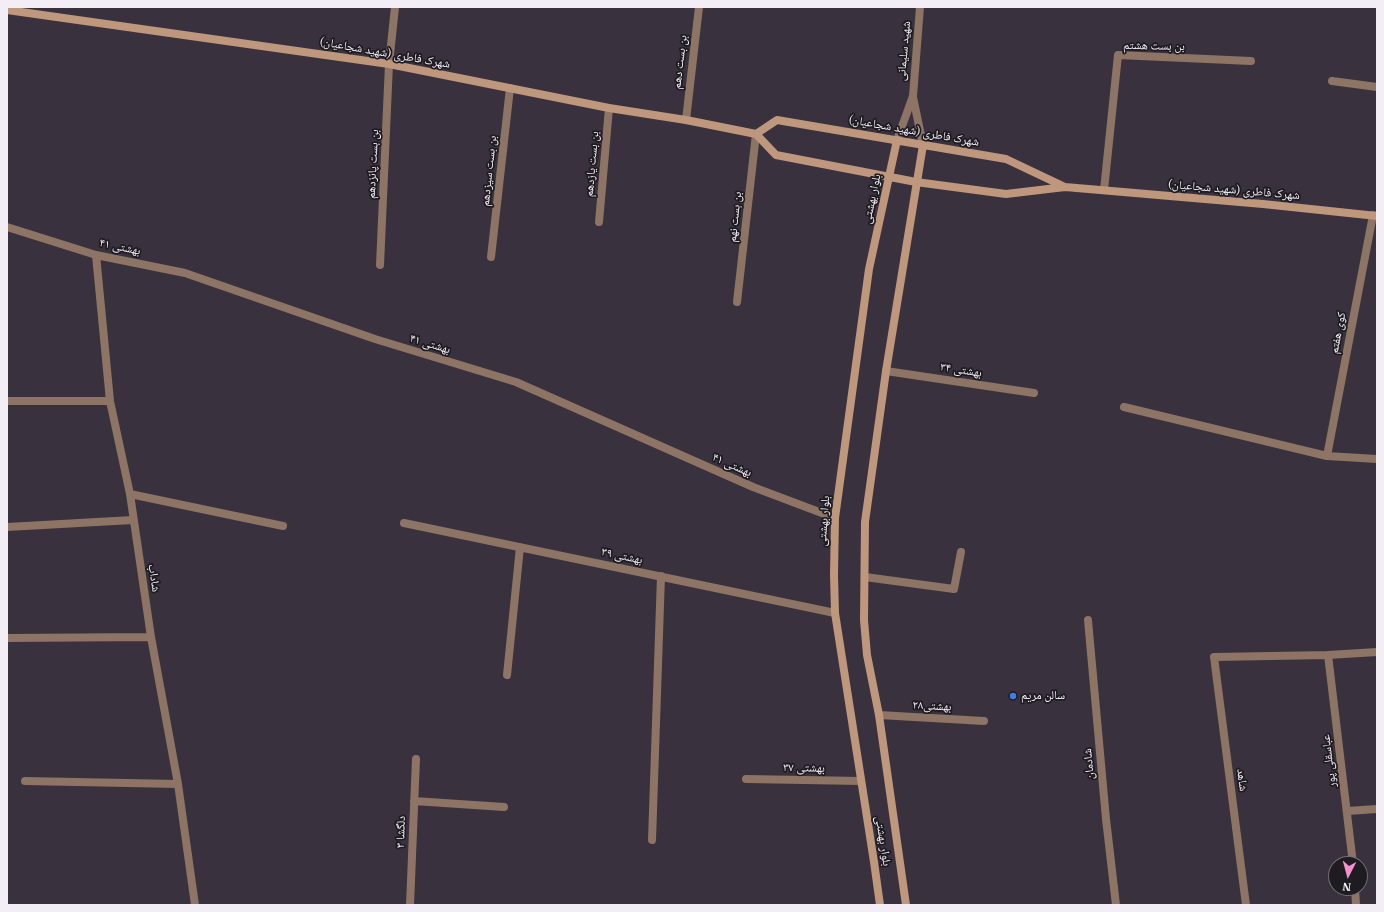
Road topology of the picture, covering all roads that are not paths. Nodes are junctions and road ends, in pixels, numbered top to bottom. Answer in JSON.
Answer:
{"nodes":[{"id":1,"x":395,"y":7,"type":"edge"},
{"id":2,"x":699,"y":7,"type":"edge"},
{"id":3,"x":920,"y":7,"type":"edge"},
{"id":4,"x":7,"y":10,"type":"edge"},
{"id":5,"x":1252,"y":60,"type":"dead end"},
{"id":6,"x":389,"y":64,"type":"junction"},
{"id":7,"x":1332,"y":81,"type":"dead end"},
{"id":8,"x":1377,"y":87,"type":"edge"},
{"id":9,"x":510,"y":88,"type":"junction"},
{"id":10,"x":913,"y":96,"type":"junction"},
{"id":11,"x":609,"y":108,"type":"junction"},
{"id":12,"x":686,"y":120,"type":"junction"},
{"id":13,"x":756,"y":134,"type":"junction"},
{"id":14,"x":897,"y":140,"type":"junction"},
{"id":15,"x":923,"y":145,"type":"junction"},
{"id":16,"x":889,"y":176,"type":"junction"},
{"id":17,"x":916,"y":182,"type":"junction"},
{"id":18,"x":1065,"y":187,"type":"junction"},
{"id":19,"x":1104,"y":190,"type":"junction"},
{"id":20,"x":1375,"y":216,"type":"edge"},
{"id":21,"x":599,"y":222,"type":"dead end"},
{"id":22,"x":7,"y":227,"type":"edge"},
{"id":23,"x":96,"y":255,"type":"junction"},
{"id":24,"x":491,"y":257,"type":"dead end"},
{"id":25,"x":380,"y":264,"type":"dead end"},
{"id":26,"x":737,"y":302,"type":"dead end"},
{"id":27,"x":886,"y":371,"type":"junction"},
{"id":28,"x":1034,"y":393,"type":"dead end"},
{"id":29,"x":7,"y":401,"type":"edge"},
{"id":30,"x":110,"y":401,"type":"junction"},
{"id":31,"x":1124,"y":407,"type":"dead end"},
{"id":32,"x":1327,"y":456,"type":"junction"},
{"id":33,"x":1377,"y":459,"type":"edge"},
{"id":34,"x":130,"y":494,"type":"junction"},
{"id":35,"x":835,"y":518,"type":"junction"},
{"id":36,"x":133,"y":520,"type":"junction"},
{"id":37,"x":404,"y":523,"type":"dead end"},
{"id":38,"x":283,"y":526,"type":"dead end"},
{"id":39,"x":7,"y":528,"type":"edge"},
{"id":40,"x":520,"y":547,"type":"junction"},
{"id":41,"x":961,"y":552,"type":"dead end"},
{"id":42,"x":661,"y":576,"type":"junction"},
{"id":43,"x":865,"y":577,"type":"junction"},
{"id":44,"x":835,"y":613,"type":"junction"},
{"id":45,"x":1088,"y":620,"type":"dead end"},
{"id":46,"x":151,"y":637,"type":"junction"},
{"id":47,"x":7,"y":638,"type":"edge"},
{"id":48,"x":1377,"y":652,"type":"edge"},
{"id":49,"x":1328,"y":655,"type":"junction"},
{"id":50,"x":507,"y":675,"type":"dead end"},
{"id":51,"x":879,"y":715,"type":"junction"},
{"id":52,"x":984,"y":721,"type":"dead end"},
{"id":53,"x":416,"y":760,"type":"dead end"},
{"id":54,"x":746,"y":779,"type":"dead end"},
{"id":55,"x":25,"y":781,"type":"dead end"},
{"id":56,"x":861,"y":781,"type":"junction"},
{"id":57,"x":178,"y":784,"type":"junction"},
{"id":58,"x":414,"y":801,"type":"junction"},
{"id":59,"x":504,"y":808,"type":"dead end"},
{"id":60,"x":1377,"y":809,"type":"edge"},
{"id":61,"x":1347,"y":810,"type":"junction"},
{"id":62,"x":652,"y":840,"type":"dead end"},
{"id":63,"x":1353,"y":856,"type":"edge"},
{"id":64,"x":195,"y":905,"type":"edge"},
{"id":65,"x":410,"y":905,"type":"edge"},
{"id":66,"x":880,"y":905,"type":"edge"},
{"id":67,"x":906,"y":905,"type":"edge"},
{"id":68,"x":1116,"y":905,"type":"edge"},
{"id":69,"x":1246,"y":905,"type":"edge"}],
"edges":[{"from":1,"to":6,"type":"street","name":"بن بست پانزدهم"},
{"from":2,"to":12,"type":"street","name":"بن بست دهم"},
{"from":3,"to":10,"type":"street","name":"شهید سلیمانی"},
{"from":4,"to":6,"type":"main road","name":"شهرک فاطری (شهید شجاعیان)"},
{"from":5,"to":19,"type":"street","name":"بن بست هشتم"},
{"from":6,"to":9,"type":"main road","name":"شهرک فاطری (شهید شجاعیان)"},
{"from":6,"to":25,"type":"street","name":"بن بست پانزدهم"},
{"from":7,"to":8,"type":"street"},
{"from":9,"to":11,"type":"main road","name":"شهرک فاطری (شهید شجاعیان)"},
{"from":9,"to":24,"type":"street","name":"بن بست سیزدهم"},
{"from":10,"to":14,"type":"street","name":"شهید سلیمانی"},
{"from":10,"to":15,"type":"street","name":"شهید سلیمانی"},
{"from":11,"to":12,"type":"main road","name":"شهرک فاطری (شهید شجاعیان)"},
{"from":11,"to":21,"type":"street","name":"بن بست یازدهم"},
{"from":12,"to":13,"type":"main road","name":"شهرک فاطری (شهید شجاعیان)"},
{"from":13,"to":14,"type":"main road","name":"شهرک فاطری (شهید شجاعیان)"},
{"from":13,"to":16,"type":"main road","name":"شهرک فاطری (شهید شجاعیان)"},
{"from":13,"to":26,"type":"street","name":"بن بست نهم"},
{"from":14,"to":15,"type":"main road","name":"شهرک فاطری (شهید شجاعیان)"},
{"from":14,"to":16,"type":"main road","name":"بلوار بهشتی"},
{"from":15,"to":17,"type":"main road","name":"بلوار بهشتی"},
{"from":15,"to":18,"type":"main road","name":"شهرک فاطری (شهید شجاعیان)"},
{"from":16,"to":17,"type":"main road","name":"شهرک فاطری (شهید شجاعیان)"},
{"from":16,"to":35,"type":"main road","name":"بلوار بهشتی"},
{"from":17,"to":18,"type":"main road","name":"شهرک فاطری (شهید شجاعیان)"},
{"from":17,"to":27,"type":"main road","name":"بلوار بهشتی"},
{"from":18,"to":19,"type":"main road","name":"شهرک فاطری (شهید شجاعیان)"},
{"from":19,"to":20,"type":"main road","name":"شهرک فاطری (شهید شجاعیان)"},
{"from":20,"to":32,"type":"street","name":"کوی هفتم"},
{"from":22,"to":23,"type":"street","name":"بهشتی ۴۱"},
{"from":23,"to":30,"type":"street","name":"شاداب"},
{"from":23,"to":35,"type":"street","name":"بهشتی ۴۱"},
{"from":27,"to":28,"type":"street","name":"بهشتی ۳۴"},
{"from":27,"to":43,"type":"main road","name":"بلوار بهشتی"},
{"from":29,"to":30,"type":"street"},
{"from":30,"to":34,"type":"street","name":"شاداب"},
{"from":31,"to":32,"type":"street"},
{"from":32,"to":33,"type":"street"},
{"from":34,"to":36,"type":"street","name":"شاداب"},
{"from":34,"to":38,"type":"street"},
{"from":35,"to":44,"type":"main road","name":"بلوار بهشتی"},
{"from":36,"to":39,"type":"street"},
{"from":36,"to":46,"type":"street","name":"شاداب"},
{"from":37,"to":40,"type":"street","name":"بهشتی ۳۹"},
{"from":40,"to":42,"type":"street","name":"بهشتی ۳۹"},
{"from":40,"to":50,"type":"street"},
{"from":41,"to":43,"type":"street"},
{"from":42,"to":44,"type":"street","name":"بهشتی ۳۹"},
{"from":42,"to":62,"type":"street"},
{"from":43,"to":51,"type":"main road","name":"بلوار بهشتی"},
{"from":44,"to":56,"type":"main road","name":"بلوار بهشتی"},
{"from":45,"to":68,"type":"street","name":"شادمان"},
{"from":46,"to":47,"type":"street"},
{"from":46,"to":57,"type":"street","name":"شاداب"},
{"from":48,"to":49,"type":"street"},
{"from":49,"to":61,"type":"street","name":"عباسقلی پور"},
{"from":49,"to":69,"type":"street","name":"شاهد"},
{"from":51,"to":52,"type":"street","name":"بهشتی۲۸"},
{"from":51,"to":67,"type":"main road","name":"بلوار بهشتی"},
{"from":53,"to":58,"type":"street","name":"دلگشا ۳"},
{"from":54,"to":56,"type":"street","name":"بهشتی ٣٧"},
{"from":55,"to":57,"type":"street"},
{"from":56,"to":66,"type":"main road","name":"بلوار بهشتی"},
{"from":57,"to":64,"type":"street","name":"شاداب"},
{"from":58,"to":59,"type":"street"},
{"from":58,"to":65,"type":"street","name":"دلگشا ۳"},
{"from":60,"to":61,"type":"street"},
{"from":61,"to":63,"type":"street","name":"عباسقلی پور"}]}
